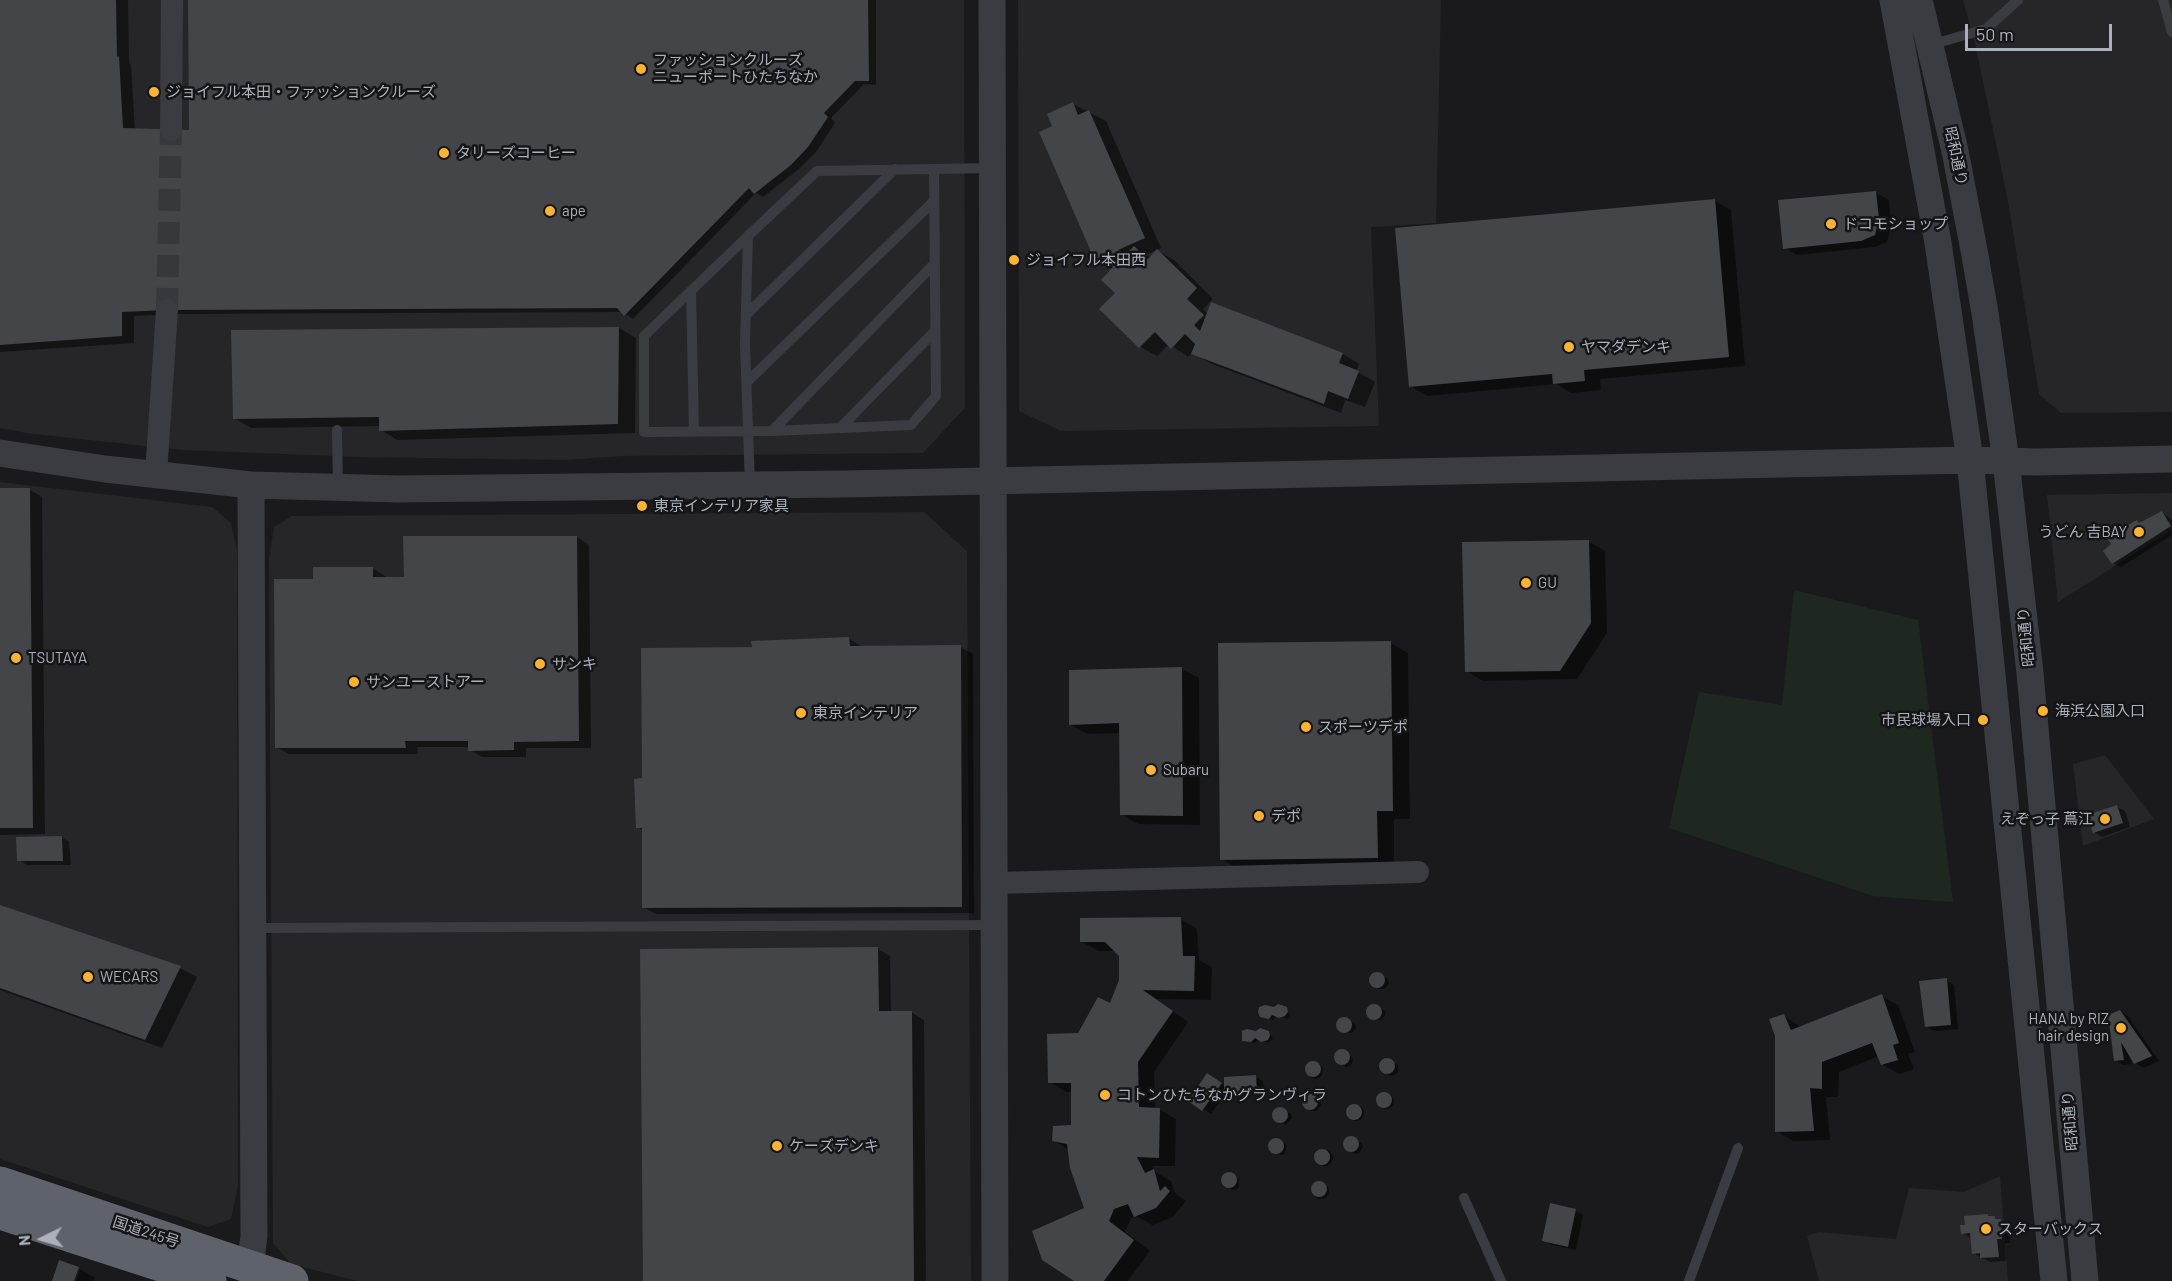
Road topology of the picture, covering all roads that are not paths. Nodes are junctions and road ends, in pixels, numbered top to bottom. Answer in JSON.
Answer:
{"nodes":[{"id":1,"x":171,"y":0,"type":"edge"},
{"id":2,"x":992,"y":0,"type":"edge"},
{"id":3,"x":1893,"y":0,"type":"edge"},
{"id":4,"x":1919,"y":0,"type":"edge"},
{"id":5,"x":2018,"y":0,"type":"edge"},
{"id":6,"x":2163,"y":0,"type":"edge"},
{"id":7,"x":2172,"y":32,"type":"edge"},
{"id":8,"x":1930,"y":45,"type":"junction"},
{"id":9,"x":171,"y":130,"type":"tunnel mouth"},
{"id":10,"x":993,"y":168,"type":"junction"},
{"id":11,"x":895,"y":169,"type":"junction"},
{"id":12,"x":934,"y":169,"type":"junction"},
{"id":13,"x":934,"y":201,"type":"junction"},
{"id":14,"x":748,"y":236,"type":"junction"},
{"id":15,"x":934,"y":264,"type":"junction"},
{"id":16,"x":691,"y":291,"type":"junction"},
{"id":17,"x":167,"y":310,"type":"tunnel mouth"},
{"id":18,"x":746,"y":315,"type":"junction"},
{"id":19,"x":935,"y":331,"type":"junction"},
{"id":20,"x":747,"y":382,"type":"junction"},
{"id":21,"x":840,"y":428,"type":"junction"},
{"id":22,"x":338,"y":430,"type":"dead end"},
{"id":23,"x":772,"y":431,"type":"junction"},
{"id":24,"x":694,"y":432,"type":"junction"},
{"id":25,"x":747,"y":432,"type":"junction"},
{"id":26,"x":0,"y":453,"type":"edge"},
{"id":27,"x":2172,"y":459,"type":"edge"},
{"id":28,"x":1970,"y":460,"type":"junction"},
{"id":29,"x":2006,"y":461,"type":"junction"},
{"id":30,"x":156,"y":474,"type":"junction"},
{"id":31,"x":994,"y":481,"type":"junction"},
{"id":32,"x":251,"y":485,"type":"junction"},
{"id":33,"x":750,"y":486,"type":"junction"},
{"id":34,"x":338,"y":488,"type":"junction"},
{"id":35,"x":1418,"y":872,"type":"dead end"},
{"id":36,"x":994,"y":882,"type":"junction"},
{"id":37,"x":994,"y":925,"type":"junction"},
{"id":38,"x":253,"y":928,"type":"junction"},
{"id":39,"x":1738,"y":1148,"type":"dead end"},
{"id":40,"x":0,"y":1183,"type":"edge"},
{"id":41,"x":1464,"y":1198,"type":"dead end"},
{"id":42,"x":0,"y":1213,"type":"edge"},
{"id":43,"x":250,"y":1267,"type":"junction"},
{"id":44,"x":210,"y":1281,"type":"edge"},
{"id":45,"x":292,"y":1281,"type":"edge"},
{"id":46,"x":995,"y":1281,"type":"edge"},
{"id":47,"x":1501,"y":1281,"type":"edge"},
{"id":48,"x":1689,"y":1281,"type":"edge"},
{"id":49,"x":2054,"y":1281,"type":"edge"},
{"id":50,"x":2085,"y":1281,"type":"edge"}],
"edges":[{"from":1,"to":9,"type":"street"},
{"from":2,"to":10,"type":"street"},
{"from":3,"to":28,"type":"street","name":"昭和通り"},
{"from":4,"to":8,"type":"street","name":"昭和通り"},
{"from":5,"to":8,"type":"lane"},
{"from":6,"to":7,"type":"lane"},
{"from":8,"to":29,"type":"street","name":"昭和通り"},
{"from":10,"to":12,"type":"lane"},
{"from":10,"to":31,"type":"street"},
{"from":11,"to":12,"type":"lane"},
{"from":11,"to":14,"type":"lane"},
{"from":11,"to":18,"type":"lane"},
{"from":12,"to":13,"type":"lane"},
{"from":13,"to":15,"type":"lane"},
{"from":13,"to":20,"type":"lane"},
{"from":14,"to":16,"type":"lane"},
{"from":14,"to":18,"type":"lane"},
{"from":15,"to":19,"type":"lane"},
{"from":15,"to":23,"type":"lane"},
{"from":16,"to":24,"type":"lane"},
{"from":16,"to":24,"type":"lane"},
{"from":17,"to":30,"type":"street"},
{"from":18,"to":20,"type":"lane"},
{"from":19,"to":21,"type":"lane"},
{"from":19,"to":21,"type":"lane"},
{"from":20,"to":25,"type":"lane"},
{"from":21,"to":23,"type":"lane"},
{"from":22,"to":34,"type":"lane"},
{"from":23,"to":25,"type":"lane"},
{"from":24,"to":25,"type":"lane"},
{"from":25,"to":33,"type":"lane"},
{"from":26,"to":30,"type":"street"},
{"from":27,"to":29,"type":"street"},
{"from":28,"to":29,"type":"street"},
{"from":28,"to":31,"type":"street"},
{"from":28,"to":49,"type":"street","name":"昭和通り"},
{"from":29,"to":50,"type":"street","name":"昭和通り"},
{"from":30,"to":32,"type":"street"},
{"from":31,"to":33,"type":"street"},
{"from":31,"to":36,"type":"street"},
{"from":32,"to":34,"type":"street"},
{"from":32,"to":38,"type":"street"},
{"from":33,"to":34,"type":"street"},
{"from":35,"to":36,"type":"street"},
{"from":36,"to":37,"type":"street"},
{"from":37,"to":38,"type":"lane"},
{"from":37,"to":46,"type":"street"},
{"from":38,"to":43,"type":"street"},
{"from":39,"to":48,"type":"lane"},
{"from":40,"to":43,"type":"highway","name":"国道245号"},
{"from":41,"to":47,"type":"lane"},
{"from":42,"to":44,"type":"highway","name":"国道245号"},
{"from":43,"to":45,"type":"highway","name":"国道245号"}]}
